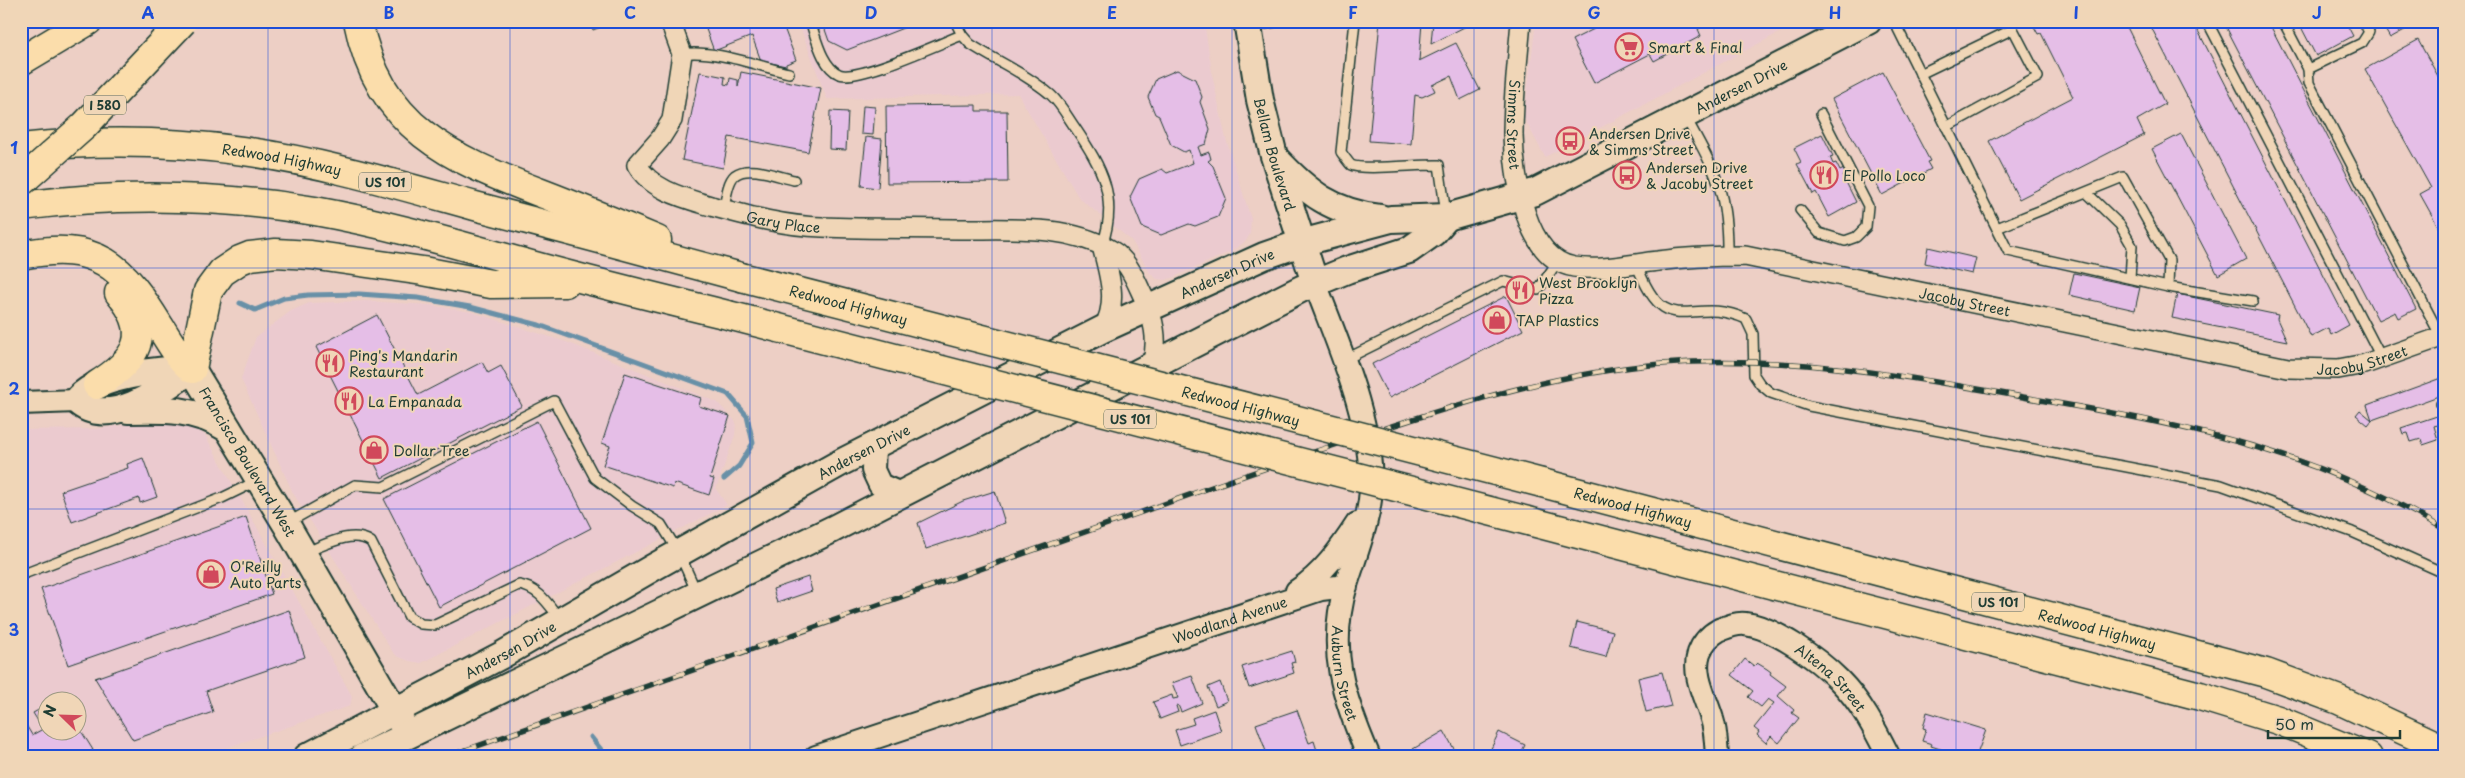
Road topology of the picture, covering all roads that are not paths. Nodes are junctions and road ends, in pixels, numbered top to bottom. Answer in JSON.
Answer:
{"nodes":[{"id":1,"x":88,"y":21,"type":"edge"},
{"id":2,"x":183,"y":21,"type":"edge"},
{"id":3,"x":358,"y":21,"type":"edge"},
{"id":4,"x":670,"y":21,"type":"edge"},
{"id":5,"x":810,"y":21,"type":"edge"},
{"id":6,"x":955,"y":21,"type":"edge"},
{"id":7,"x":1280,"y":21,"type":"edge"},
{"id":8,"x":1355,"y":21,"type":"edge"},
{"id":9,"x":1521,"y":21,"type":"edge"},
{"id":10,"x":1868,"y":21,"type":"edge"},
{"id":11,"x":1894,"y":21,"type":"edge"},
{"id":12,"x":2207,"y":21,"type":"edge"},
{"id":13,"x":2283,"y":21,"type":"edge"},
{"id":14,"x":2364,"y":21,"type":"edge"},
{"id":15,"x":1247,"y":24,"type":"edge"},
{"id":16,"x":2011,"y":25,"type":"edge"},
{"id":17,"x":962,"y":35,"type":"junction"},
{"id":18,"x":682,"y":54,"type":"junction"},
{"id":19,"x":21,"y":61,"type":"edge"},
{"id":20,"x":2308,"y":69,"type":"junction"},
{"id":21,"x":789,"y":73,"type":"dead end"},
{"id":22,"x":1920,"y":74,"type":"junction"},
{"id":23,"x":1821,"y":114,"type":"dead end"},
{"id":24,"x":1684,"y":116,"type":"junction"},
{"id":25,"x":1946,"y":127,"type":"junction"},
{"id":26,"x":21,"y":148,"type":"edge"},
{"id":27,"x":1274,"y":156,"type":"junction"},
{"id":28,"x":794,"y":180,"type":"dead end"},
{"id":29,"x":21,"y":182,"type":"edge"},
{"id":30,"x":2088,"y":193,"type":"junction"},
{"id":31,"x":1520,"y":197,"type":"junction"},
{"id":32,"x":21,"y":206,"type":"edge"},
{"id":33,"x":724,"y":209,"type":"junction"},
{"id":34,"x":1800,"y":210,"type":"dead end"},
{"id":35,"x":1447,"y":218,"type":"junction"},
{"id":36,"x":1391,"y":219,"type":"junction"},
{"id":37,"x":1997,"y":228,"type":"junction"},
{"id":38,"x":1301,"y":243,"type":"junction"},
{"id":39,"x":1102,"y":246,"type":"junction"},
{"id":40,"x":21,"y":255,"type":"edge"},
{"id":41,"x":1727,"y":256,"type":"junction"},
{"id":42,"x":1558,"y":261,"type":"junction"},
{"id":43,"x":1636,"y":263,"type":"junction"},
{"id":44,"x":21,"y":266,"type":"edge"},
{"id":45,"x":741,"y":277,"type":"junction"},
{"id":46,"x":2130,"y":278,"type":"junction"},
{"id":47,"x":596,"y":282,"type":"junction"},
{"id":48,"x":1315,"y":283,"type":"junction"},
{"id":49,"x":2168,"y":286,"type":"junction"},
{"id":50,"x":2253,"y":301,"type":"dead end"},
{"id":51,"x":1149,"y":309,"type":"junction"},
{"id":52,"x":1103,"y":329,"type":"junction"},
{"id":53,"x":2443,"y":337,"type":"edge"},
{"id":54,"x":2383,"y":359,"type":"junction"},
{"id":55,"x":1343,"y":360,"type":"junction"},
{"id":56,"x":1152,"y":365,"type":"junction"},
{"id":57,"x":192,"y":369,"type":"junction"},
{"id":58,"x":87,"y":393,"type":"junction"},
{"id":59,"x":2444,"y":402,"type":"edge"},
{"id":60,"x":21,"y":403,"type":"edge"},
{"id":61,"x":2444,"y":407,"type":"edge"},
{"id":62,"x":115,"y":410,"type":"junction"},
{"id":63,"x":228,"y":429,"type":"junction"},
{"id":64,"x":874,"y":446,"type":"junction"},
{"id":65,"x":260,"y":480,"type":"junction"},
{"id":66,"x":906,"y":492,"type":"junction"},
{"id":67,"x":1368,"y":506,"type":"junction"},
{"id":68,"x":286,"y":524,"type":"junction"},
{"id":69,"x":303,"y":553,"type":"junction"},
{"id":70,"x":679,"y":553,"type":"junction"},
{"id":71,"x":2444,"y":573,"type":"edge"},
{"id":72,"x":21,"y":575,"type":"edge"},
{"id":73,"x":1346,"y":586,"type":"junction"},
{"id":74,"x":698,"y":594,"type":"junction"},
{"id":75,"x":1279,"y":603,"type":"junction"},
{"id":76,"x":561,"y":621,"type":"junction"},
{"id":77,"x":395,"y":711,"type":"junction"},
{"id":78,"x":408,"y":734,"type":"junction"},
{"id":79,"x":2444,"y":749,"type":"edge"},
{"id":80,"x":307,"y":757,"type":"edge"},
{"id":81,"x":363,"y":757,"type":"edge"},
{"id":82,"x":816,"y":757,"type":"edge"},
{"id":83,"x":1369,"y":757,"type":"edge"},
{"id":84,"x":1716,"y":757,"type":"edge"},
{"id":85,"x":1889,"y":757,"type":"edge"},
{"id":86,"x":2368,"y":757,"type":"edge"}],
"edges":[{"from":1,"to":19,"type":"highway"},
{"from":2,"to":29,"type":"highway","number":"I 580","bridge":true},
{"from":3,"to":45,"type":"highway"},
{"from":4,"to":18,"type":"street","name":"Gary Place"},
{"from":5,"to":17,"type":"lane"},
{"from":6,"to":17,"type":"lane"},
{"from":7,"to":15,"type":"lane"},
{"from":8,"to":35,"type":"lane"},
{"from":9,"to":31,"type":"street","name":"Simms Street"},
{"from":10,"to":24,"type":"main road","name":"Andersen Drive"},
{"from":11,"to":22,"type":"lane"},
{"from":12,"to":54,"type":"lane"},
{"from":13,"to":20,"type":"lane"},
{"from":14,"to":20,"type":"lane"},
{"from":15,"to":27,"type":"main road","name":"Bellam Boulevard"},
{"from":16,"to":22,"type":"lane"},
{"from":16,"to":25,"type":"lane"},
{"from":17,"to":39,"type":"lane"},
{"from":18,"to":21,"type":"lane"},
{"from":18,"to":33,"type":"street","name":"Gary Place"},
{"from":20,"to":53,"type":"lane"},
{"from":22,"to":25,"type":"lane"},
{"from":23,"to":34,"type":"lane"},
{"from":24,"to":31,"type":"main road","name":"Andersen Drive"},
{"from":24,"to":41,"type":"lane"},
{"from":25,"to":37,"type":"lane"},
{"from":26,"to":45,"type":"highway","name":"Redwood Highway","number":"US 101"},
{"from":27,"to":36,"type":"main road"},
{"from":27,"to":38,"type":"main road","name":"Bellam Boulevard"},
{"from":28,"to":33,"type":"lane"},
{"from":30,"to":37,"type":"lane"},
{"from":30,"to":46,"type":"lane"},
{"from":30,"to":49,"type":"lane"},
{"from":31,"to":35,"type":"main road","name":"Andersen Drive"},
{"from":31,"to":42,"type":"street"},
{"from":32,"to":47,"type":"highway","number":"US 101"},
{"from":33,"to":39,"type":"street","name":"Gary Place"},
{"from":35,"to":36,"type":"main road","name":"Andersen Drive"},
{"from":35,"to":48,"type":"main road","name":"Andersen Drive"},
{"from":36,"to":38,"type":"main road","name":"Andersen Drive"},
{"from":37,"to":46,"type":"lane"},
{"from":38,"to":48,"type":"main road","name":"Bellam Boulevard"},
{"from":38,"to":51,"type":"main road","name":"Andersen Drive"},
{"from":39,"to":51,"type":"street","name":"Gary Place"},
{"from":39,"to":52,"type":"street"},
{"from":40,"to":57,"type":"highway"},
{"from":41,"to":43,"type":"street","name":"Jacoby Street"},
{"from":41,"to":54,"type":"street","name":"Jacoby Street"},
{"from":42,"to":43,"type":"street","name":"Jacoby Street"},
{"from":42,"to":55,"type":"lane"},
{"from":43,"to":71,"type":"lane"},
{"from":44,"to":58,"type":"highway"},
{"from":45,"to":79,"type":"highway","name":"Redwood Highway","number":"US 101","bridge":true},
{"from":46,"to":49,"type":"lane"},
{"from":47,"to":57,"type":"highway"},
{"from":47,"to":86,"type":"highway","number":"US 101","bridge":true},
{"from":48,"to":55,"type":"street"},
{"from":48,"to":56,"type":"main road","name":"Andersen Drive"},
{"from":49,"to":50,"type":"lane"},
{"from":51,"to":52,"type":"main road","name":"Andersen Drive"},
{"from":51,"to":56,"type":"street","name":"Gary Place"},
{"from":52,"to":64,"type":"main road","name":"Andersen Drive"},
{"from":53,"to":54,"type":"street","name":"Jacoby Street"},
{"from":55,"to":67,"type":"street"},
{"from":56,"to":66,"type":"main road","name":"Andersen Drive"},
{"from":57,"to":58,"type":"main road","name":"Francisco Boulevard West"},
{"from":57,"to":62,"type":"main road","name":"Francisco Boulevard West"},
{"from":57,"to":63,"type":"main road","name":"Francisco Boulevard West"},
{"from":58,"to":60,"type":"street","name":"Francisco Boulevard West"},
{"from":58,"to":62,"type":"main road","name":"Francisco Boulevard West"},
{"from":59,"to":61,"type":"lane"},
{"from":62,"to":63,"type":"main road"},
{"from":63,"to":65,"type":"main road","name":"Francisco Boulevard West"},
{"from":64,"to":66,"type":"street"},
{"from":64,"to":70,"type":"main road","name":"Andersen Drive"},
{"from":65,"to":68,"type":"main road","name":"Francisco Boulevard West"},
{"from":65,"to":72,"type":"lane"},
{"from":66,"to":74,"type":"main road","name":"Andersen Drive"},
{"from":67,"to":73,"type":"street"},
{"from":67,"to":75,"type":"street"},
{"from":68,"to":69,"type":"main road","name":"Francisco Boulevard West"},
{"from":68,"to":70,"type":"lane"},
{"from":69,"to":76,"type":"lane"},
{"from":69,"to":77,"type":"main road","name":"Francisco Boulevard West"},
{"from":70,"to":74,"type":"lane"},
{"from":70,"to":76,"type":"main road","name":"Andersen Drive"},
{"from":73,"to":75,"type":"street","name":"Woodland Avenue"},
{"from":73,"to":83,"type":"street","name":"Auburn Street"},
{"from":74,"to":78,"type":"main road","name":"Andersen Drive"},
{"from":75,"to":82,"type":"street","name":"Woodland Avenue"},
{"from":76,"to":77,"type":"main road","name":"Andersen Drive"},
{"from":77,"to":78,"type":"main road","name":"Francisco Boulevard West"},
{"from":77,"to":80,"type":"main road","name":"Andersen Drive"},
{"from":78,"to":81,"type":"main road","name":"Andersen Drive"},
{"from":84,"to":85,"type":"street","name":"Altena Street"}]}
